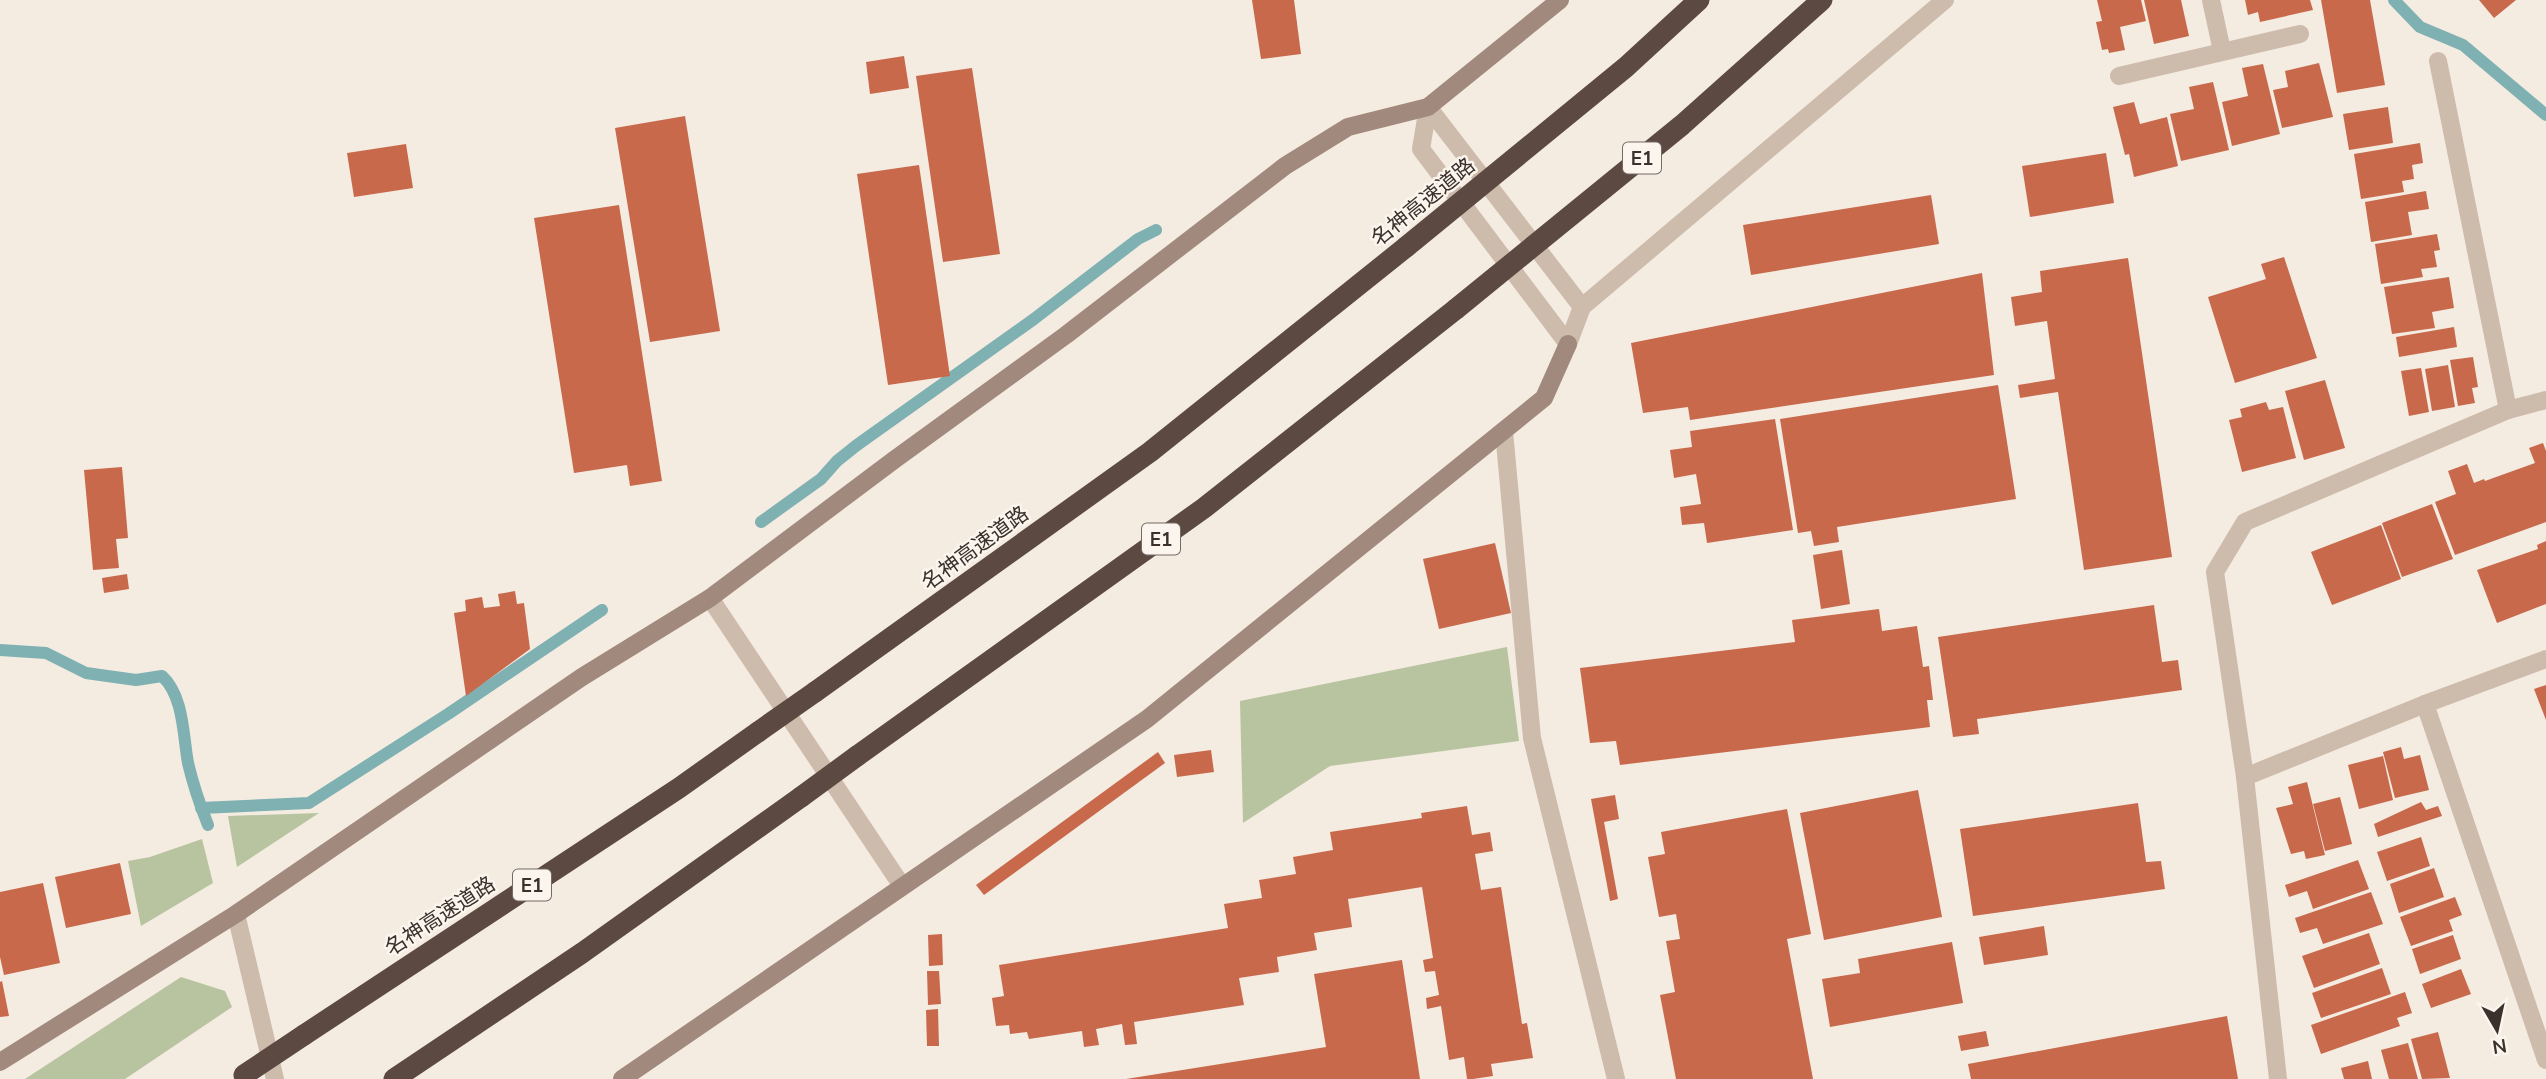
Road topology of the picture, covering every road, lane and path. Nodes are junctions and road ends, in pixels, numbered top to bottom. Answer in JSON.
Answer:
{"nodes":[{"id":1,"x":1560,"y":0,"type":"edge"},
{"id":2,"x":1699,"y":0,"type":"edge"},
{"id":3,"x":1822,"y":0,"type":"edge"},
{"id":4,"x":1945,"y":0,"type":"edge"},
{"id":5,"x":2211,"y":0,"type":"edge"},
{"id":6,"x":2300,"y":34,"type":"dead end"},
{"id":7,"x":2222,"y":51,"type":"junction"},
{"id":8,"x":2438,"y":61,"type":"dead end"},
{"id":9,"x":2119,"y":76,"type":"dead end"},
{"id":10,"x":1428,"y":107,"type":"junction"},
{"id":11,"x":1582,"y":307,"type":"junction"},
{"id":12,"x":1568,"y":344,"type":"junction"},
{"id":13,"x":2546,"y":400,"type":"edge"},
{"id":14,"x":2508,"y":410,"type":"junction"},
{"id":15,"x":1503,"y":431,"type":"junction"},
{"id":16,"x":710,"y":598,"type":"junction"},
{"id":17,"x":2546,"y":659,"type":"edge"},
{"id":18,"x":2425,"y":704,"type":"junction"},
{"id":19,"x":2245,"y":777,"type":"junction"},
{"id":20,"x":902,"y":886,"type":"junction"},
{"id":21,"x":236,"y":914,"type":"junction"},
{"id":22,"x":2546,"y":1060,"type":"edge"},
{"id":23,"x":0,"y":1062,"type":"edge"},
{"id":24,"x":241,"y":1077,"type":"edge"},
{"id":25,"x":275,"y":1079,"type":"edge"},
{"id":26,"x":394,"y":1079,"type":"edge"},
{"id":27,"x":622,"y":1079,"type":"edge"},
{"id":28,"x":1616,"y":1079,"type":"edge"},
{"id":29,"x":2278,"y":1079,"type":"edge"}],
"edges":[{"from":1,"to":10,"type":"street"},
{"from":2,"to":24,"type":"highway","name":"名神高速道路","number":"E1","bridge":true},
{"from":3,"to":26,"type":"highway","number":"E1","bridge":true},
{"from":4,"to":11,"type":"street"},
{"from":5,"to":7,"type":"street"},
{"from":6,"to":7,"type":"street"},
{"from":7,"to":9,"type":"street"},
{"from":8,"to":14,"type":"street"},
{"from":10,"to":11,"type":"street"},
{"from":10,"to":12,"type":"street"},
{"from":10,"to":16,"type":"street"},
{"from":11,"to":12,"type":"street"},
{"from":12,"to":15,"type":"street"},
{"from":13,"to":14,"type":"street"},
{"from":14,"to":19,"type":"street"},
{"from":15,"to":20,"type":"street"},
{"from":15,"to":28,"type":"street"},
{"from":16,"to":20,"type":"street"},
{"from":16,"to":21,"type":"street"},
{"from":17,"to":18,"type":"street"},
{"from":18,"to":19,"type":"street"},
{"from":18,"to":22,"type":"street"},
{"from":19,"to":29,"type":"street"},
{"from":20,"to":27,"type":"street"},
{"from":21,"to":23,"type":"street"},
{"from":21,"to":25,"type":"street"}]}
